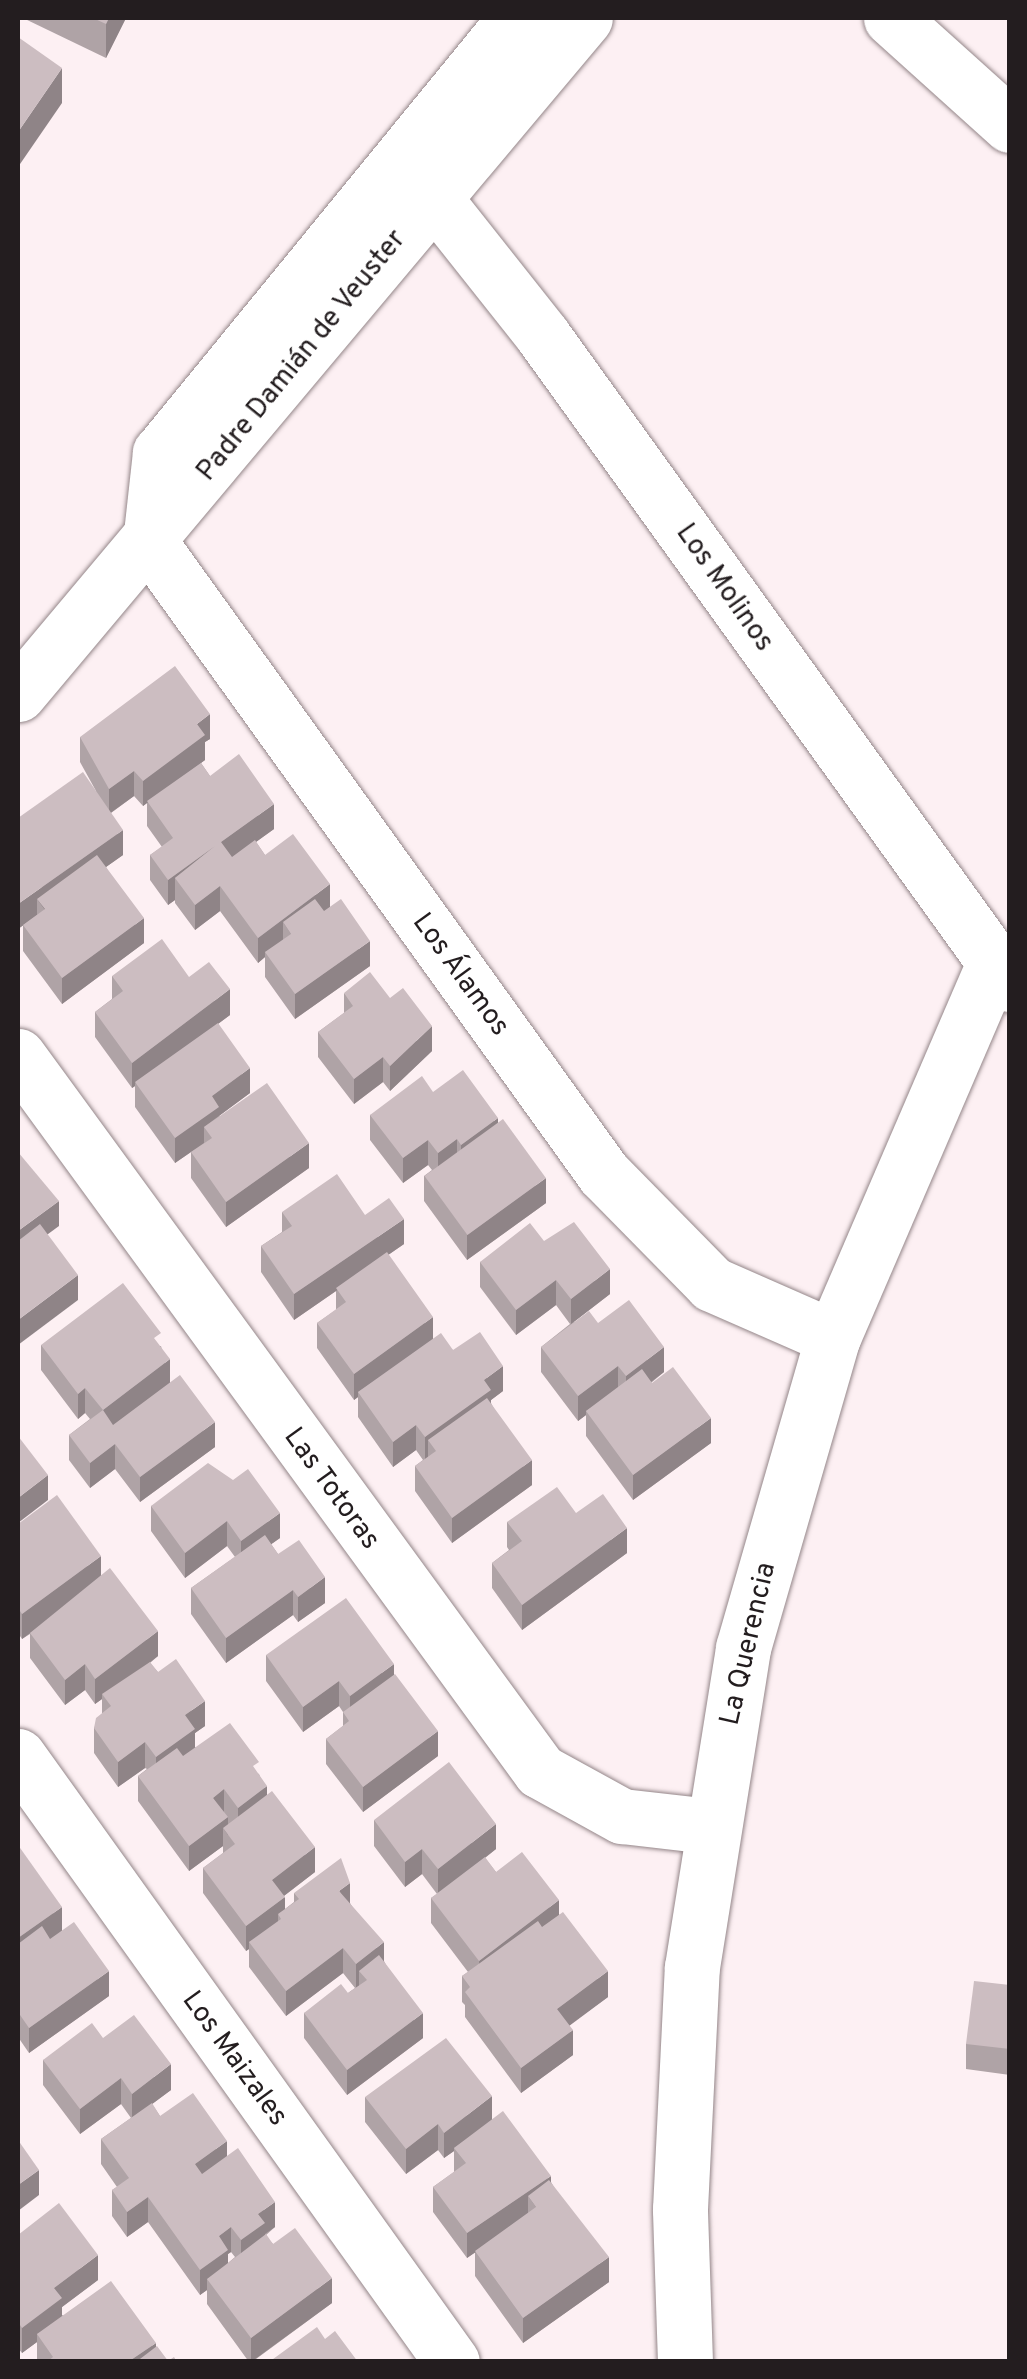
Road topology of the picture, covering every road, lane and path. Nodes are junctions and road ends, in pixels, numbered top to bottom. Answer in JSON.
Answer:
{"nodes":[{"id":1,"x":532,"y":18,"type":"edge"},
{"id":2,"x":585,"y":18,"type":"edge"},
{"id":3,"x":891,"y":18,"type":"edge"},
{"id":4,"x":1010,"y":125,"type":"edge"},
{"id":5,"x":432,"y":196,"type":"junction"},
{"id":6,"x":150,"y":542,"type":"junction"},
{"id":7,"x":18,"y":694,"type":"edge"},
{"id":8,"x":1002,"y":975,"type":"edge"},
{"id":9,"x":18,"y":1056,"type":"edge"},
{"id":10,"x":833,"y":1337,"type":"junction"},
{"id":11,"x":18,"y":1756,"type":"edge"},
{"id":12,"x":710,"y":1826,"type":"junction"},
{"id":13,"x":452,"y":2362,"type":"edge"},
{"id":14,"x":685,"y":2362,"type":"edge"}],
"edges":[{"from":1,"to":6,"type":"street"},
{"from":2,"to":5,"type":"street","name":"Padre Damián de Veuster"},
{"from":3,"to":4,"type":"street"},
{"from":5,"to":6,"type":"street","name":"Padre Damián de Veuster"},
{"from":5,"to":8,"type":"street","name":"Los Molinos"},
{"from":6,"to":7,"type":"street","name":"Padre Damián de Veuster"},
{"from":6,"to":10,"type":"street","name":"Los Álamos"},
{"from":8,"to":10,"type":"street","name":"La Querencia"},
{"from":9,"to":12,"type":"street","name":"Las Totoras"},
{"from":10,"to":12,"type":"street","name":"La Querencia"},
{"from":11,"to":13,"type":"street","name":"Los Maizales"},
{"from":12,"to":14,"type":"street","name":"La Querencia"}]}
